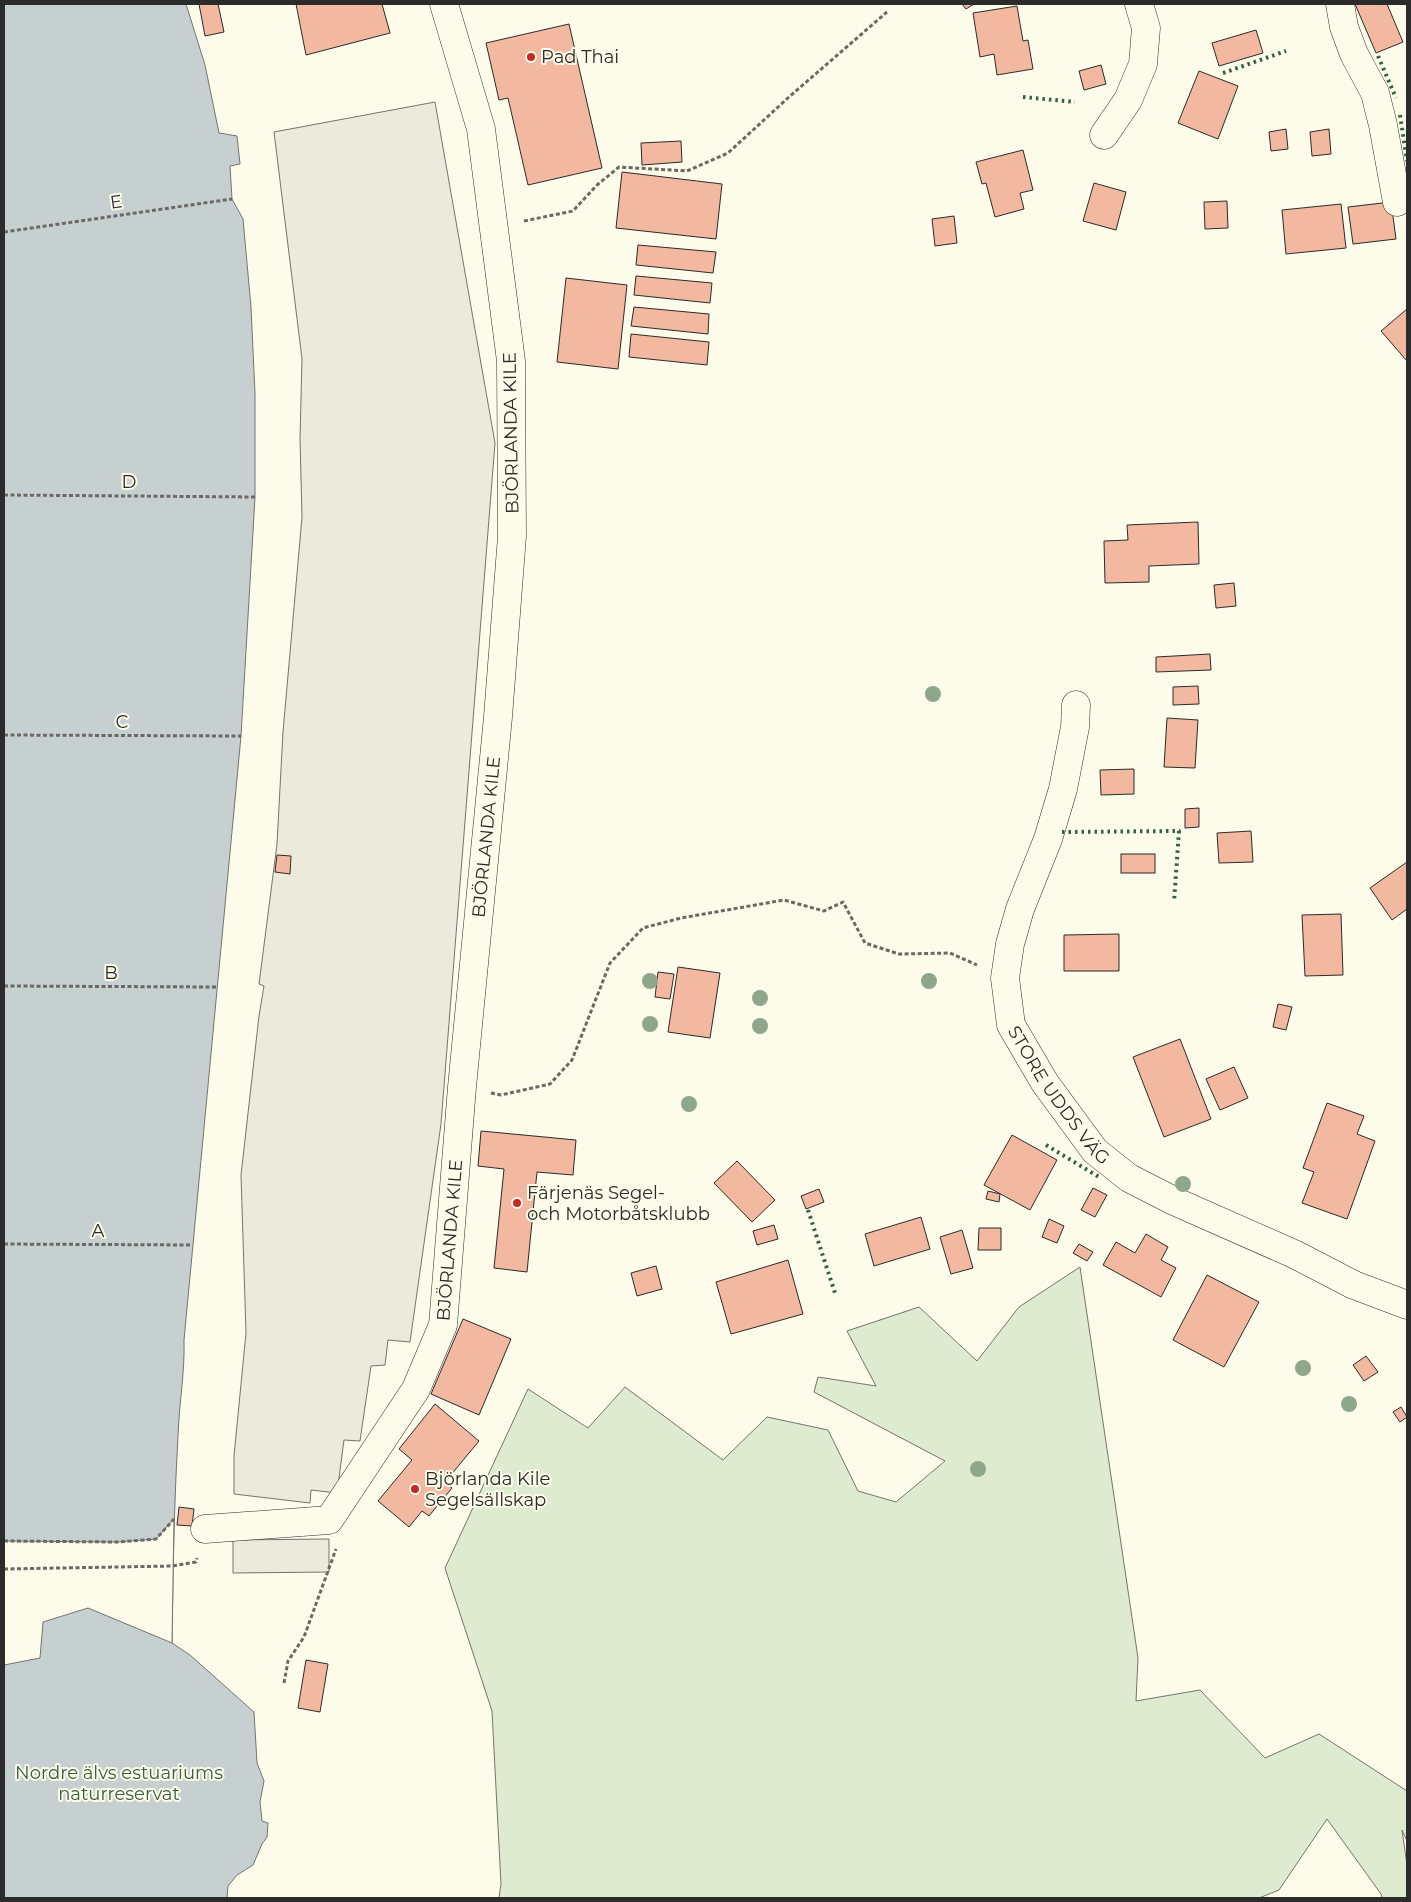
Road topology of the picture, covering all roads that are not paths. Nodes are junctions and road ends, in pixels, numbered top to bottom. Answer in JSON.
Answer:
{"nodes":[{"id":1,"x":444,"y":4,"type":"edge"},
{"id":2,"x":1139,"y":4,"type":"edge"},
{"id":3,"x":1340,"y":4,"type":"edge"},
{"id":4,"x":1104,"y":135,"type":"dead end"},
{"id":5,"x":1397,"y":202,"type":"dead end"},
{"id":6,"x":1076,"y":705,"type":"dead end"},
{"id":7,"x":1407,"y":1305,"type":"edge"},
{"id":8,"x":205,"y":1529,"type":"road end"}],
"edges":[{"from":1,"to":8,"type":"street","name":"BJÖRLANDA KILE"},
{"from":2,"to":4,"type":"street"},
{"from":3,"to":5,"type":"street"},
{"from":6,"to":7,"type":"street","name":"STORE UDDS VÄG"}]}
